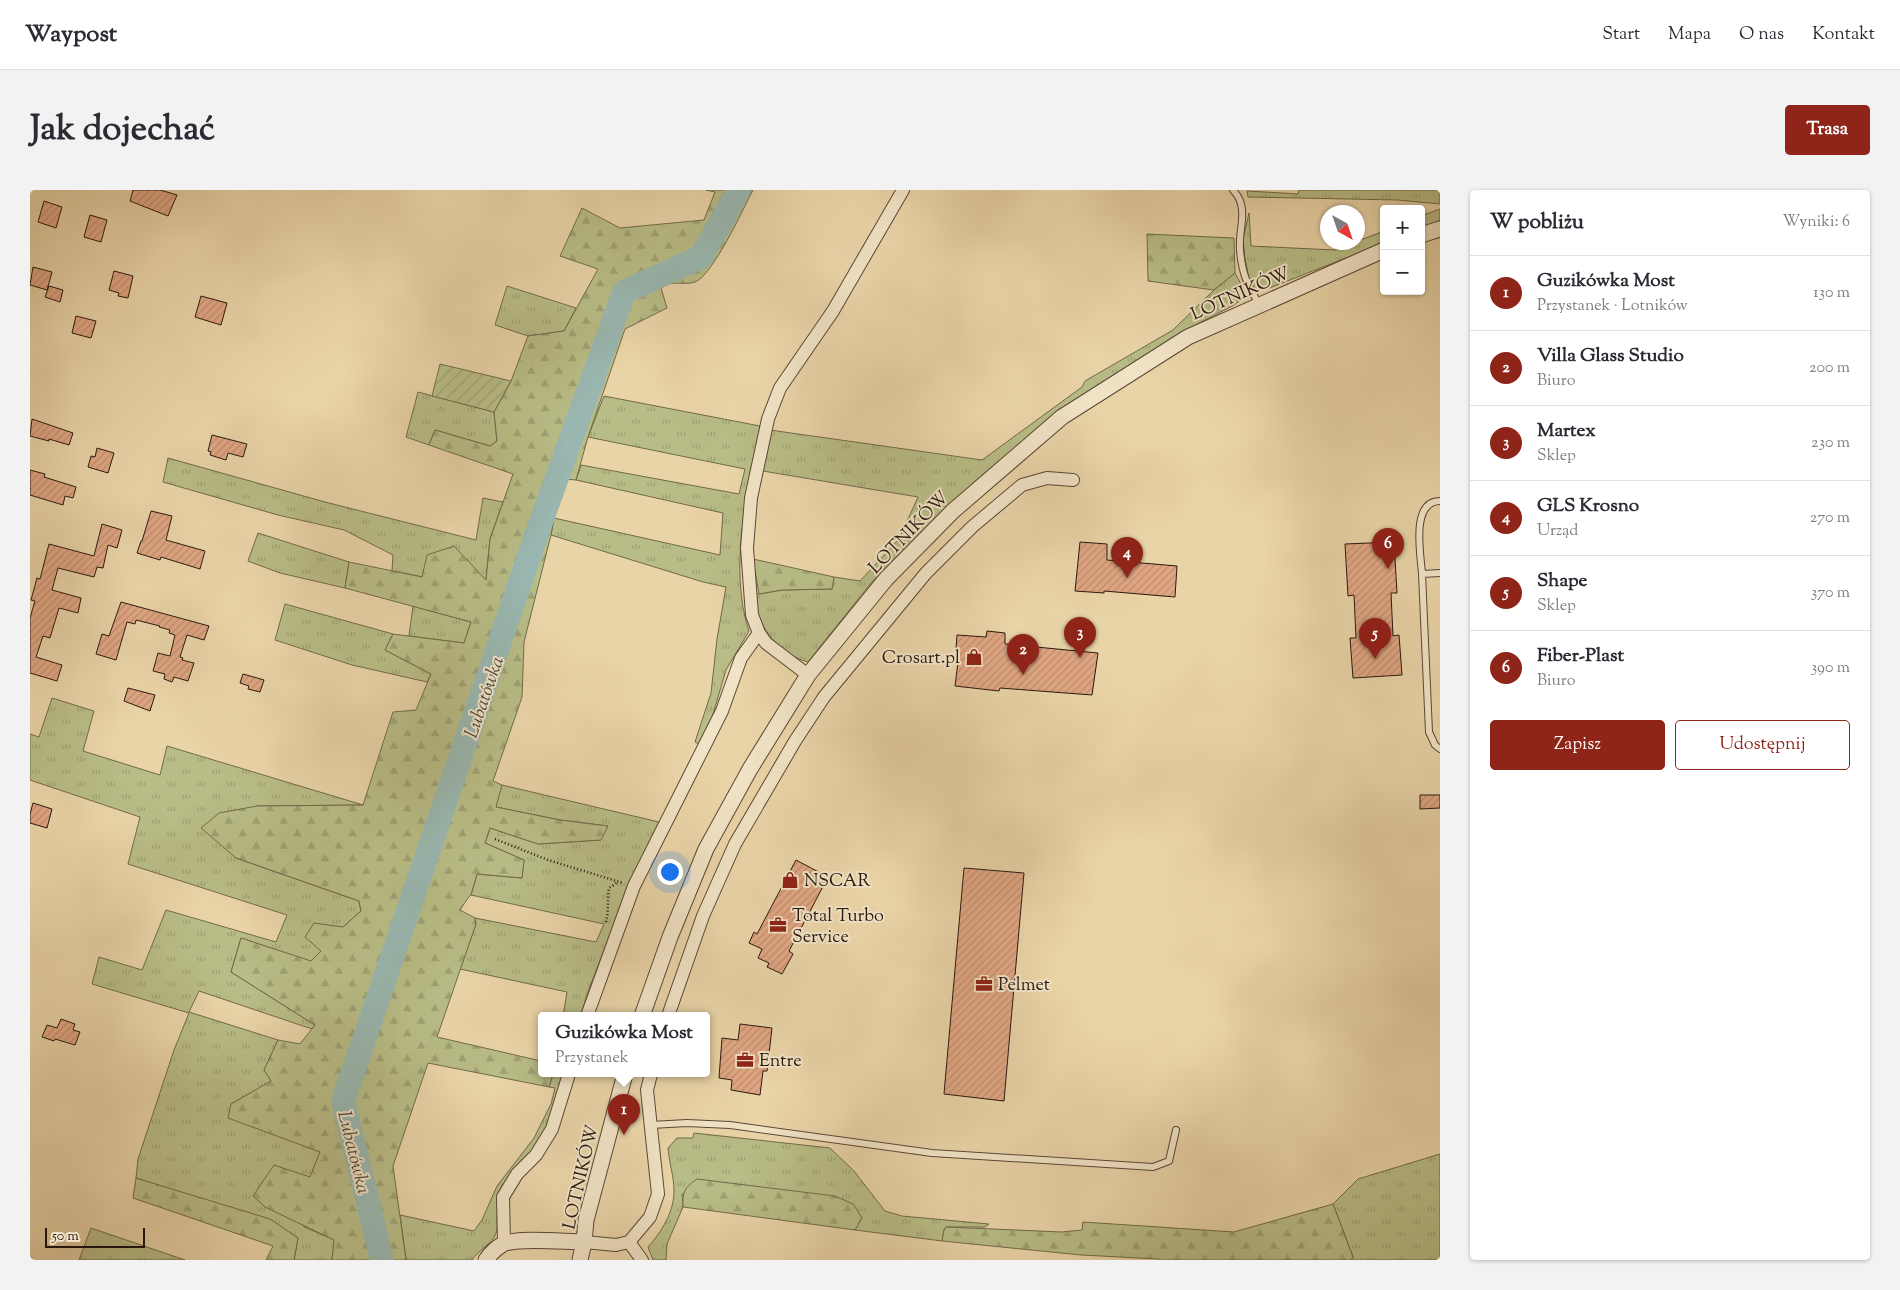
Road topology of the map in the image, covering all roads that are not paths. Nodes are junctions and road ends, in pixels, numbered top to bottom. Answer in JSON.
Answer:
{"nodes":[{"id":1,"x":902,"y":190,"type":"edge"},
{"id":2,"x":1233,"y":190,"type":"edge"},
{"id":3,"x":1440,"y":229,"type":"edge"},
{"id":4,"x":1425,"y":234,"type":"edge"},
{"id":5,"x":1380,"y":252,"type":"edge"},
{"id":6,"x":1260,"y":305,"type":"junction"},
{"id":7,"x":1073,"y":480,"type":"dead end"},
{"id":8,"x":1440,"y":501,"type":"edge"},
{"id":9,"x":1440,"y":573,"type":"edge"},
{"id":10,"x":1422,"y":574,"type":"junction"},
{"id":11,"x":759,"y":633,"type":"junction"},
{"id":12,"x":808,"y":675,"type":"junction"},
{"id":13,"x":1440,"y":749,"type":"edge"},
{"id":14,"x":588,"y":1012,"type":"edge"},
{"id":15,"x":643,"y":1012,"type":"edge"},
{"id":16,"x":669,"y":1012,"type":"edge"},
{"id":17,"x":568,"y":1077,"type":"edge"},
{"id":18,"x":624,"y":1077,"type":"edge"},
{"id":19,"x":650,"y":1077,"type":"edge"},
{"id":20,"x":651,"y":1126,"type":"junction"},
{"id":21,"x":1176,"y":1130,"type":"dead end"},
{"id":22,"x":584,"y":1242,"type":"junction"},
{"id":23,"x":629,"y":1242,"type":"junction"},
{"id":24,"x":504,"y":1244,"type":"junction"},
{"id":25,"x":486,"y":1260,"type":"edge"},
{"id":26,"x":580,"y":1260,"type":"edge"},
{"id":27,"x":642,"y":1260,"type":"edge"}],
"edges":[{"from":1,"to":11,"type":"street"},
{"from":2,"to":6,"type":"lane"},
{"from":3,"to":4,"type":"street"},
{"from":5,"to":6,"type":"street","name":"LOTNIKÓW"},
{"from":6,"to":12,"type":"street","name":"LOTNIKÓW"},
{"from":7,"to":16,"type":"street"},
{"from":8,"to":10,"type":"lane"},
{"from":9,"to":10,"type":"lane"},
{"from":10,"to":13,"type":"lane"},
{"from":11,"to":12,"type":"street"},
{"from":11,"to":14,"type":"street"},
{"from":12,"to":15,"type":"street","name":"LOTNIKÓW"},
{"from":17,"to":24,"type":"street"},
{"from":18,"to":22,"type":"street","name":"LOTNIKÓW"},
{"from":19,"to":20,"type":"street"},
{"from":20,"to":21,"type":"lane"},
{"from":20,"to":23,"type":"street"},
{"from":22,"to":23,"type":"street"},
{"from":22,"to":24,"type":"street"},
{"from":22,"to":26,"type":"street","name":"LOTNIKÓW"},
{"from":23,"to":27,"type":"street"},
{"from":24,"to":25,"type":"street"}]}
